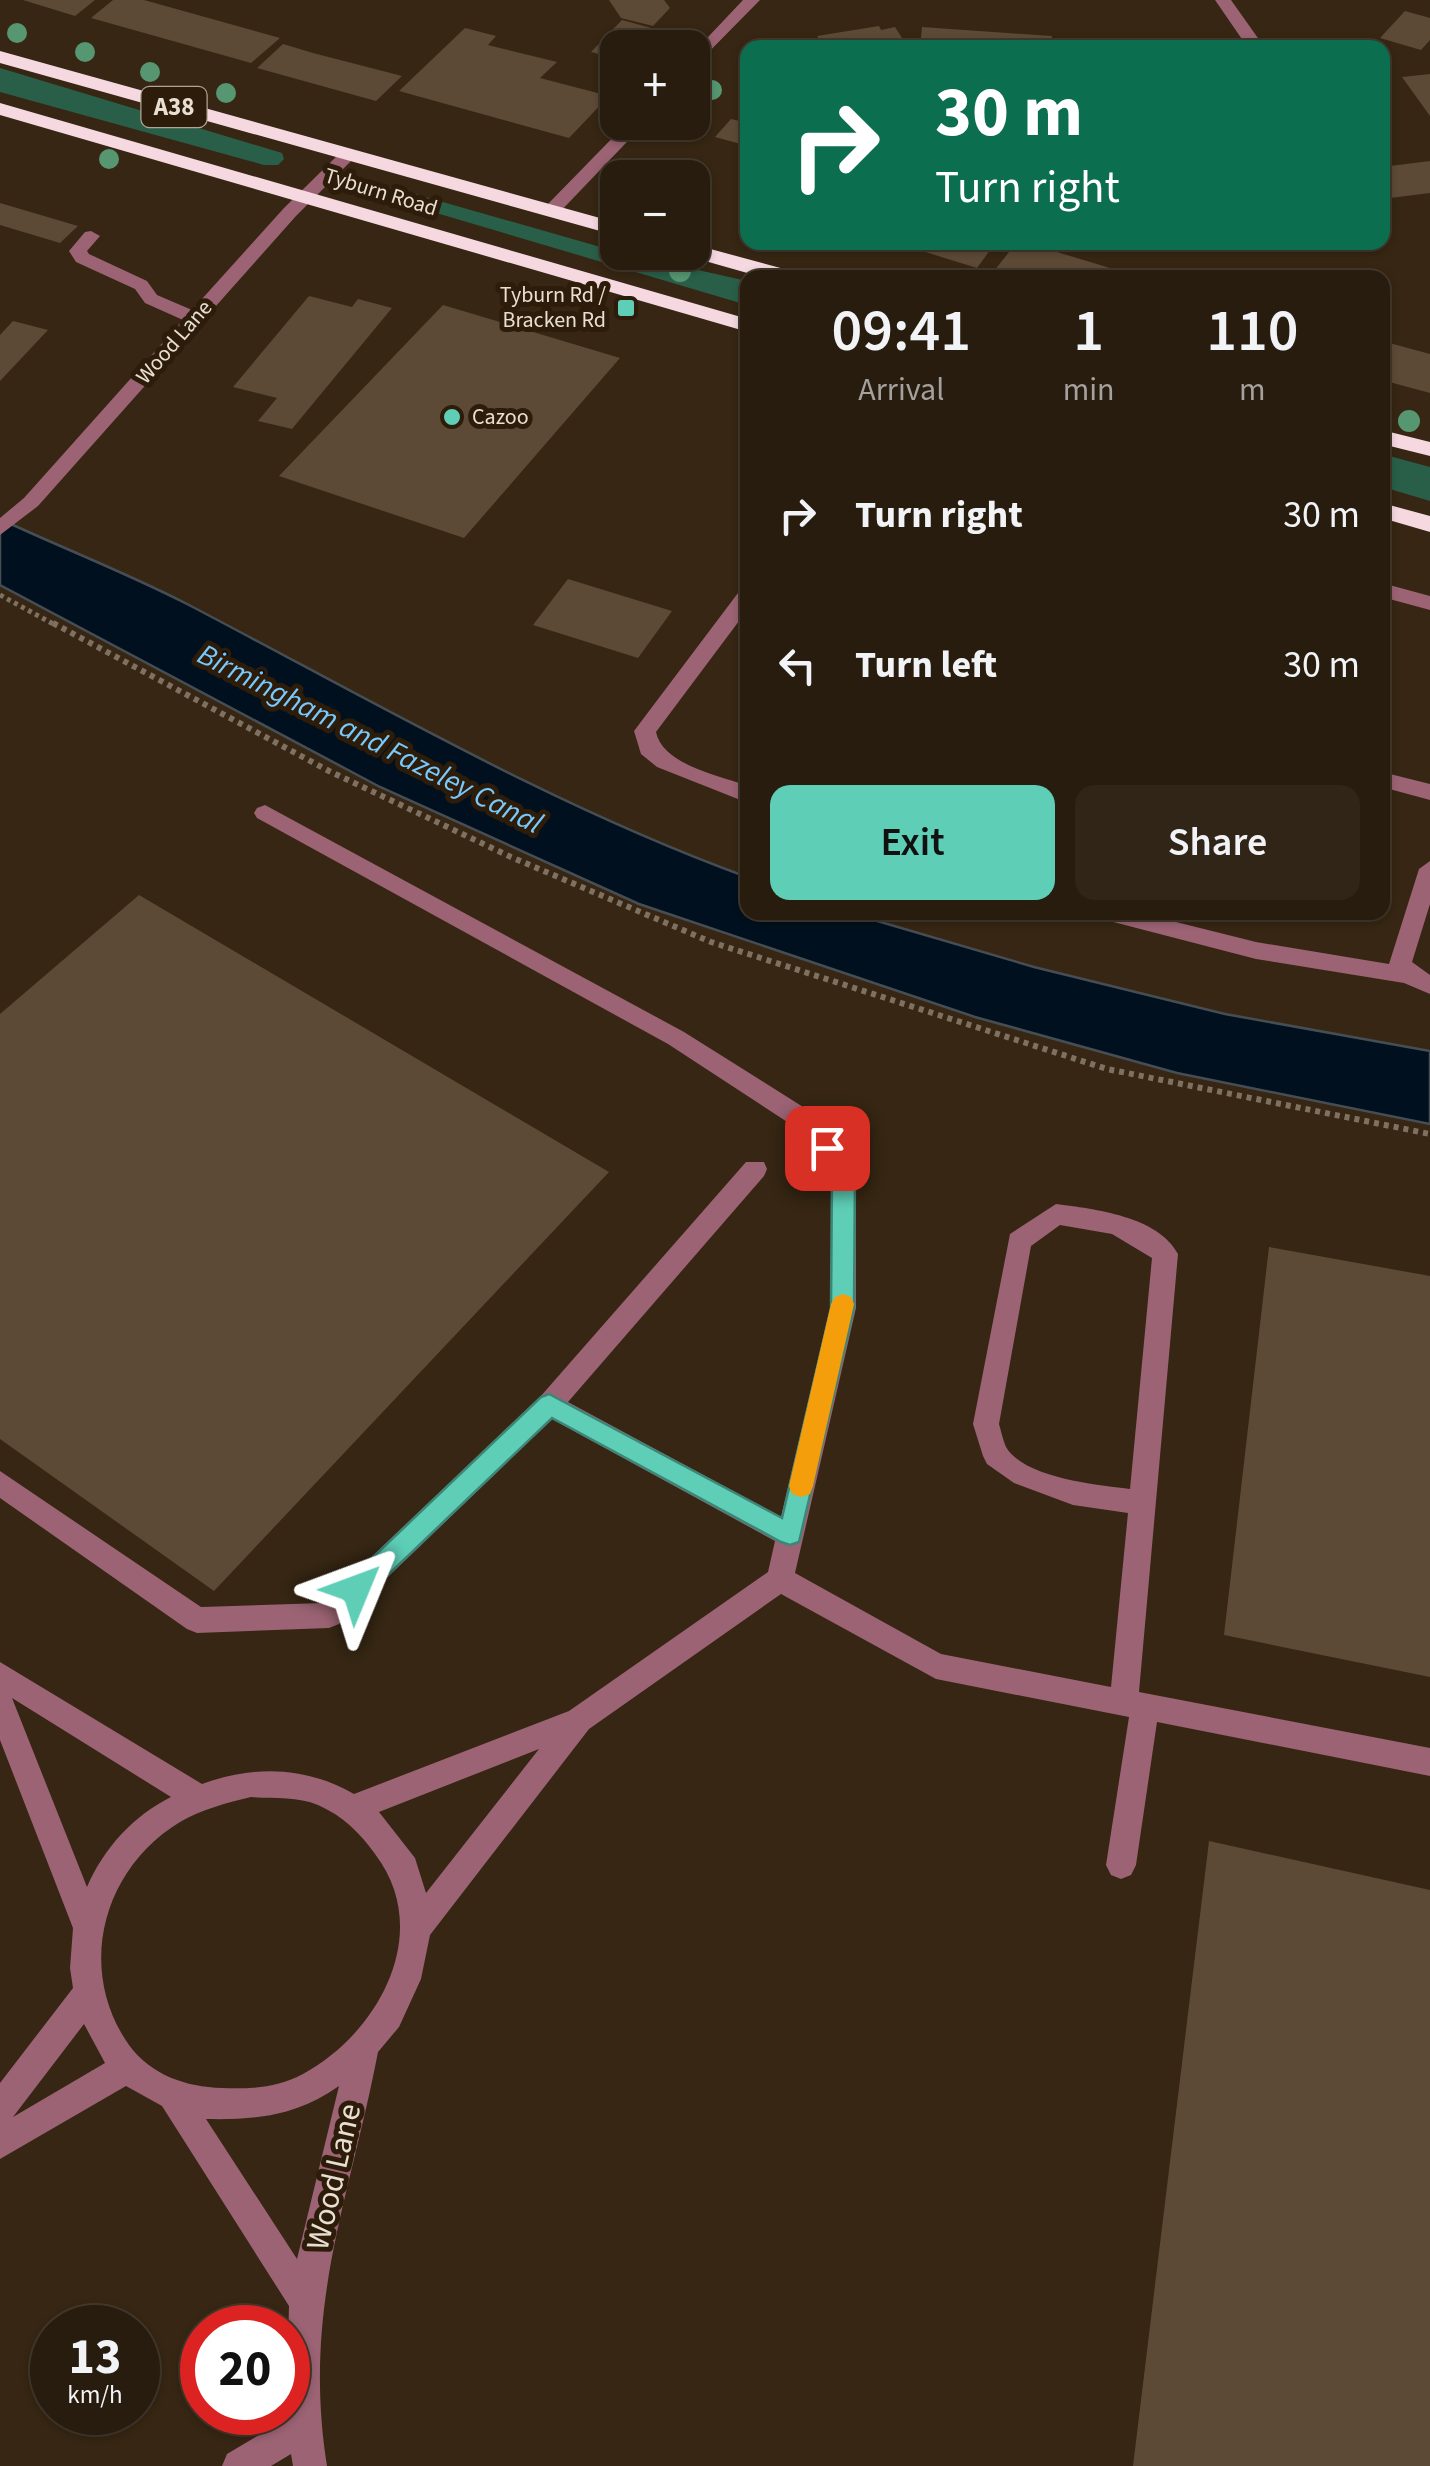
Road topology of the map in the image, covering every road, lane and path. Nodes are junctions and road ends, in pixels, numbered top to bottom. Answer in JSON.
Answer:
{"nodes":[{"id":1,"x":752,"y":0,"type":"edge"},
{"id":2,"x":1223,"y":0,"type":"edge"},
{"id":3,"x":1251,"y":40,"type":"edge"},
{"id":4,"x":710,"y":45,"type":"edge"},
{"id":5,"x":0,"y":57,"type":"edge"},
{"id":6,"x":0,"y":109,"type":"edge"},
{"id":7,"x":621,"y":140,"type":"edge"},
{"id":8,"x":348,"y":155,"type":"junction"},
{"id":9,"x":308,"y":196,"type":"junction"},
{"id":10,"x":551,"y":212,"type":"junction"},
{"id":11,"x":600,"y":225,"type":"edge"},
{"id":12,"x":91,"y":236,"type":"dead end"},
{"id":13,"x":710,"y":255,"type":"edge"},
{"id":14,"x":763,"y":270,"type":"edge"},
{"id":15,"x":194,"y":318,"type":"junction"},
{"id":16,"x":740,"y":324,"type":"edge"},
{"id":17,"x":1390,"y":439,"type":"edge"},
{"id":18,"x":1430,"y":449,"type":"edge"},
{"id":19,"x":1390,"y":512,"type":"edge"},
{"id":20,"x":1430,"y":524,"type":"edge"},
{"id":21,"x":0,"y":529,"type":"edge"},
{"id":22,"x":1390,"y":592,"type":"edge"},
{"id":23,"x":0,"y":595,"type":"edge"},
{"id":24,"x":1430,"y":603,"type":"edge"},
{"id":25,"x":740,"y":605,"type":"edge"},
{"id":26,"x":1390,"y":781,"type":"edge"},
{"id":27,"x":740,"y":792,"type":"edge"},
{"id":28,"x":1430,"y":792,"type":"edge"},
{"id":29,"x":265,"y":814,"type":"dead end"},
{"id":30,"x":1430,"y":868,"type":"edge"},
{"id":31,"x":1133,"y":920,"type":"edge"},
{"id":32,"x":1419,"y":980,"type":"edge"},
{"id":33,"x":1430,"y":1134,"type":"edge"},
{"id":34,"x":755,"y":1169,"type":"dead end"},
{"id":35,"x":549,"y":1404,"type":"junction"},
{"id":36,"x":0,"y":1483,"type":"edge"},
{"id":37,"x":1143,"y":1504,"type":"junction"},
{"id":38,"x":790,"y":1534,"type":"junction"},
{"id":39,"x":780,"y":1579,"type":"junction"},
{"id":40,"x":0,"y":1675,"type":"edge"},
{"id":41,"x":0,"y":1703,"type":"edge"},
{"id":42,"x":1134,"y":1704,"type":"junction"},
{"id":43,"x":579,"y":1720,"type":"junction"},
{"id":44,"x":1430,"y":1762,"type":"edge"},
{"id":45,"x":198,"y":1797,"type":"junction"},
{"id":46,"x":353,"y":1808,"type":"junction"},
{"id":47,"x":1121,"y":1865,"type":"dead end"},
{"id":48,"x":87,"y":1926,"type":"junction"},
{"id":49,"x":417,"y":1928,"type":"junction"},
{"id":50,"x":86,"y":1996,"type":"junction"},
{"id":51,"x":363,"y":2052,"type":"junction"},
{"id":52,"x":127,"y":2068,"type":"junction"},
{"id":53,"x":174,"y":2097,"type":"junction"},
{"id":54,"x":0,"y":2108,"type":"edge"},
{"id":55,"x":0,"y":2143,"type":"edge"},
{"id":56,"x":305,"y":2302,"type":"junction"},
{"id":57,"x":305,"y":2305,"type":"edge"},
{"id":58,"x":293,"y":2435,"type":"edge"},
{"id":59,"x":303,"y":2435,"type":"edge"},
{"id":60,"x":239,"y":2466,"type":"edge"},
{"id":61,"x":310,"y":2466,"type":"edge"}],
"edges":[{"from":1,"to":4,"type":"street"},
{"from":2,"to":3,"type":"street"},
{"from":5,"to":8,"type":"highway","name":"Tyburn Road","number":"A38"},
{"from":6,"to":9,"type":"highway","name":"Tyburn Road","number":"A38"},
{"from":7,"to":10,"type":"street"},
{"from":8,"to":9,"type":"street","name":"Wood Lane"},
{"from":8,"to":10,"type":"highway","name":"Tyburn Road","number":"A38"},
{"from":9,"to":15,"type":"street","name":"Wood Lane"},
{"from":9,"to":16,"type":"highway","name":"Tyburn Road","number":"A38"},
{"from":10,"to":11,"type":"highway","name":"Tyburn Road","number":"A38"},
{"from":12,"to":15,"type":"street"},
{"from":13,"to":14,"type":"highway"},
{"from":15,"to":21,"type":"street","name":"Wood Lane"},
{"from":17,"to":18,"type":"highway"},
{"from":19,"to":20,"type":"highway"},
{"from":22,"to":24,"type":"street"},
{"from":23,"to":33,"type":"path"},
{"from":25,"to":27,"type":"street"},
{"from":26,"to":28,"type":"street"},
{"from":29,"to":38,"type":"street"},
{"from":30,"to":32,"type":"street"},
{"from":31,"to":32,"type":"street"},
{"from":34,"to":35,"type":"street"},
{"from":35,"to":36,"type":"street"},
{"from":35,"to":38,"type":"street"},
{"from":37,"to":37,"type":"street"},
{"from":37,"to":42,"type":"street"},
{"from":38,"to":39,"type":"street"},
{"from":39,"to":42,"type":"street"},
{"from":39,"to":43,"type":"street"},
{"from":40,"to":45,"type":"street"},
{"from":41,"to":48,"type":"street"},
{"from":42,"to":44,"type":"street"},
{"from":42,"to":47,"type":"street"},
{"from":43,"to":46,"type":"street"},
{"from":43,"to":49,"type":"street"},
{"from":45,"to":46,"type":"street"},
{"from":45,"to":48,"type":"street"},
{"from":46,"to":49,"type":"street"},
{"from":48,"to":50,"type":"street"},
{"from":49,"to":51,"type":"street"},
{"from":50,"to":52,"type":"street"},
{"from":50,"to":54,"type":"street"},
{"from":51,"to":53,"type":"street"},
{"from":51,"to":56,"type":"street","name":"Wood Lane"},
{"from":52,"to":53,"type":"street"},
{"from":52,"to":55,"type":"street"},
{"from":53,"to":56,"type":"street","name":"Wood Lane"},
{"from":56,"to":57,"type":"street","name":"Wood Lane"},
{"from":58,"to":60,"type":"street"},
{"from":59,"to":61,"type":"street","name":"Wood Lane"}]}
